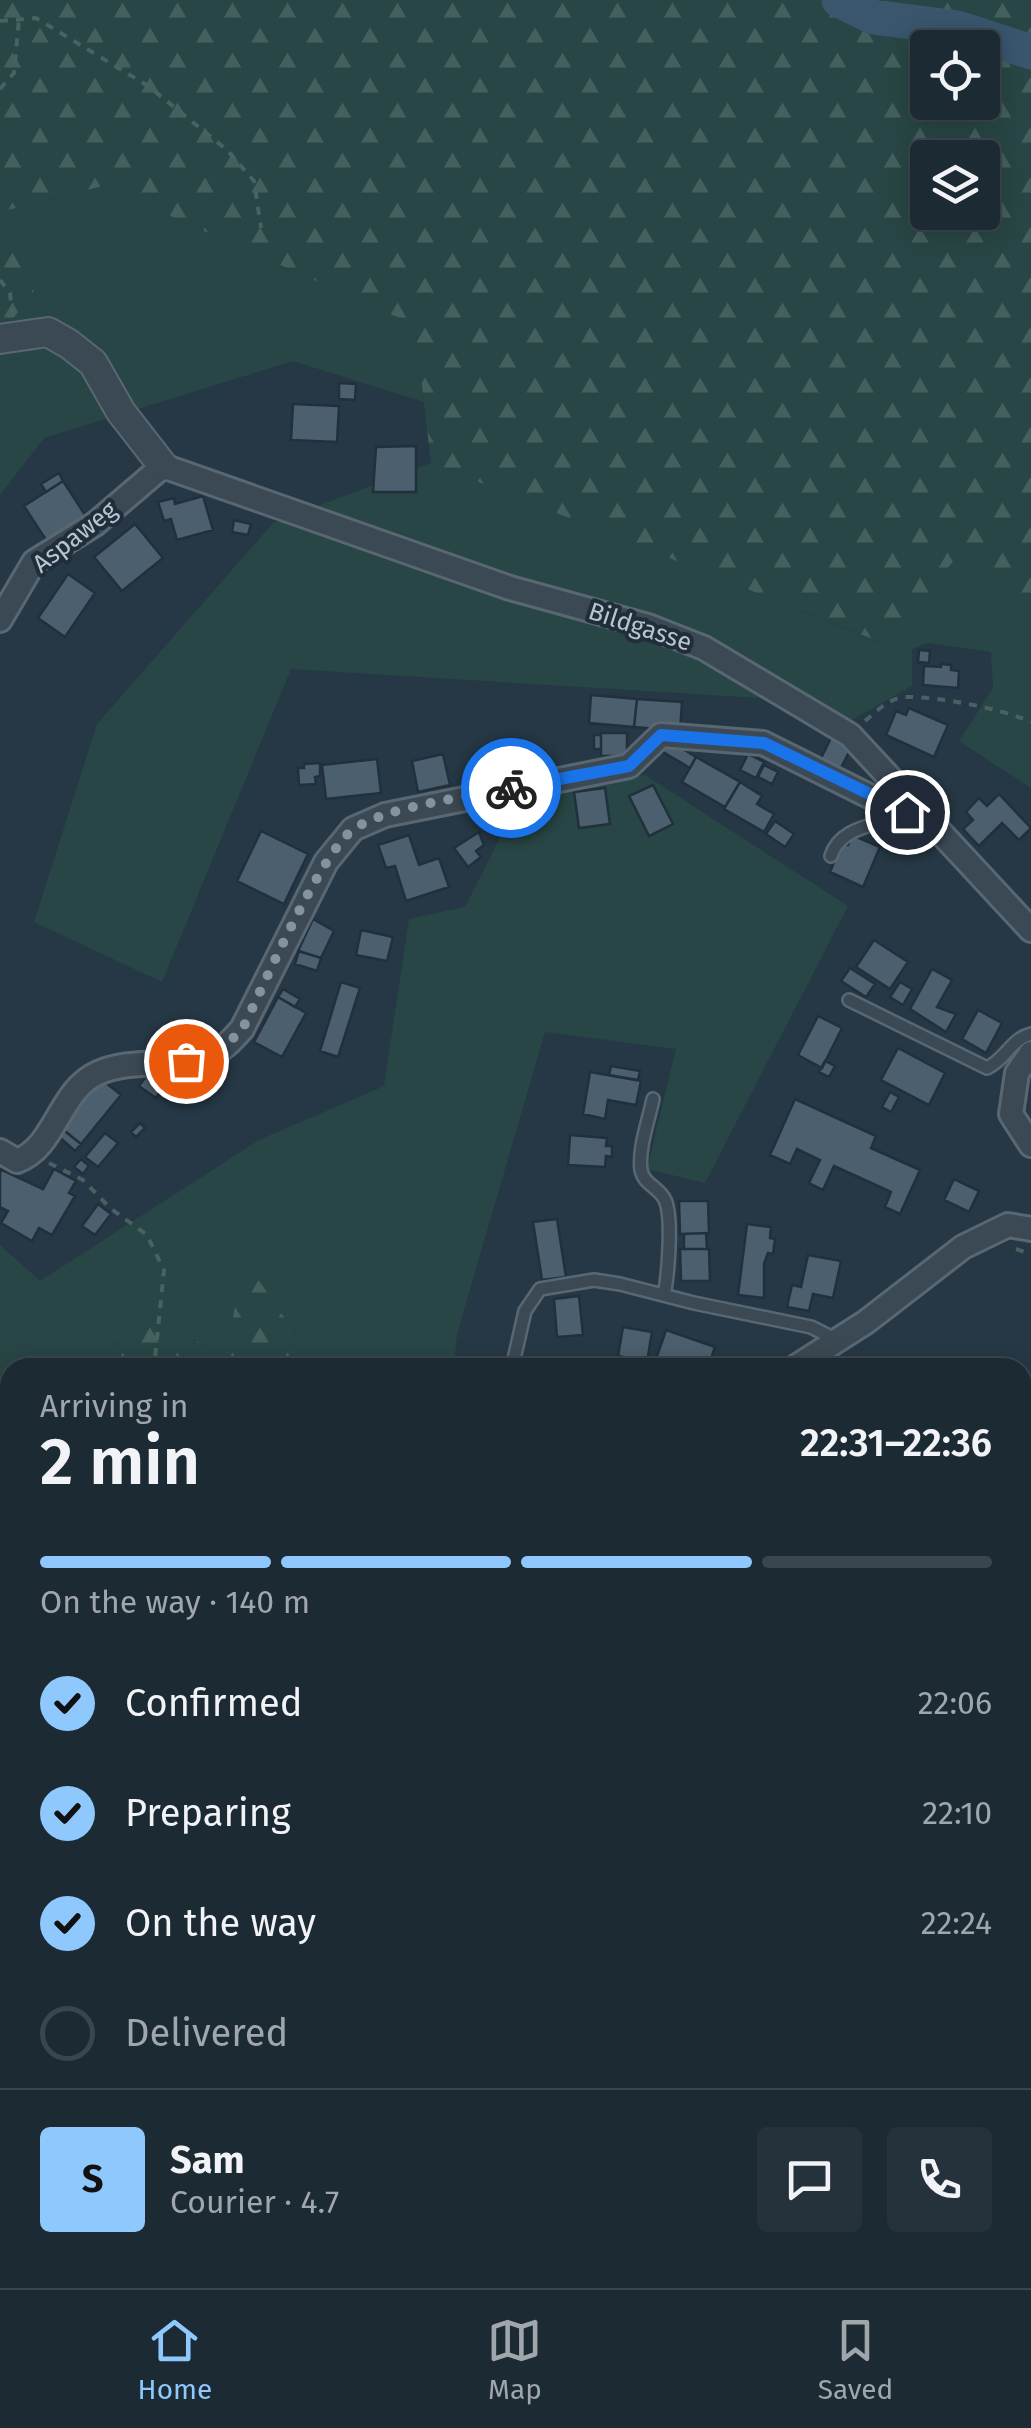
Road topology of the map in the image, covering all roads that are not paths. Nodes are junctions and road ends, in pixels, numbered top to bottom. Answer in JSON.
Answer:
{"nodes":[{"id":1,"x":0,"y":339,"type":"edge"},
{"id":2,"x":163,"y":466,"type":"junction"},
{"id":3,"x":0,"y":620,"type":"edge"},
{"id":4,"x":918,"y":815,"type":"junction"},
{"id":5,"x":831,"y":856,"type":"dead end"},
{"id":6,"x":1031,"y":930,"type":"edge"},
{"id":7,"x":850,"y":1000,"type":"dead end"},
{"id":8,"x":1031,"y":1034,"type":"edge"},
{"id":9,"x":1031,"y":1053,"type":"edge"},
{"id":10,"x":652,"y":1098,"type":"dead end"},
{"id":11,"x":1031,"y":1145,"type":"edge"},
{"id":12,"x":0,"y":1151,"type":"edge"},
{"id":13,"x":1031,"y":1228,"type":"edge"},
{"id":14,"x":664,"y":1295,"type":"junction"},
{"id":15,"x":839,"y":1340,"type":"junction"},
{"id":16,"x":514,"y":1358,"type":"edge"},
{"id":17,"x":810,"y":1358,"type":"edge"}],
"edges":[{"from":1,"to":2,"type":"street"},
{"from":2,"to":3,"type":"street","name":"Aspaweg"},
{"from":2,"to":4,"type":"street","name":"Bildgasse"},
{"from":4,"to":5,"type":"lane"},
{"from":4,"to":6,"type":"street","name":"Bildgasse"},
{"from":4,"to":12,"type":"street"},
{"from":7,"to":8,"type":"lane"},
{"from":9,"to":11,"type":"street"},
{"from":10,"to":14,"type":"lane"},
{"from":13,"to":15,"type":"street"},
{"from":14,"to":15,"type":"lane"},
{"from":14,"to":16,"type":"lane"},
{"from":15,"to":17,"type":"street"}]}
